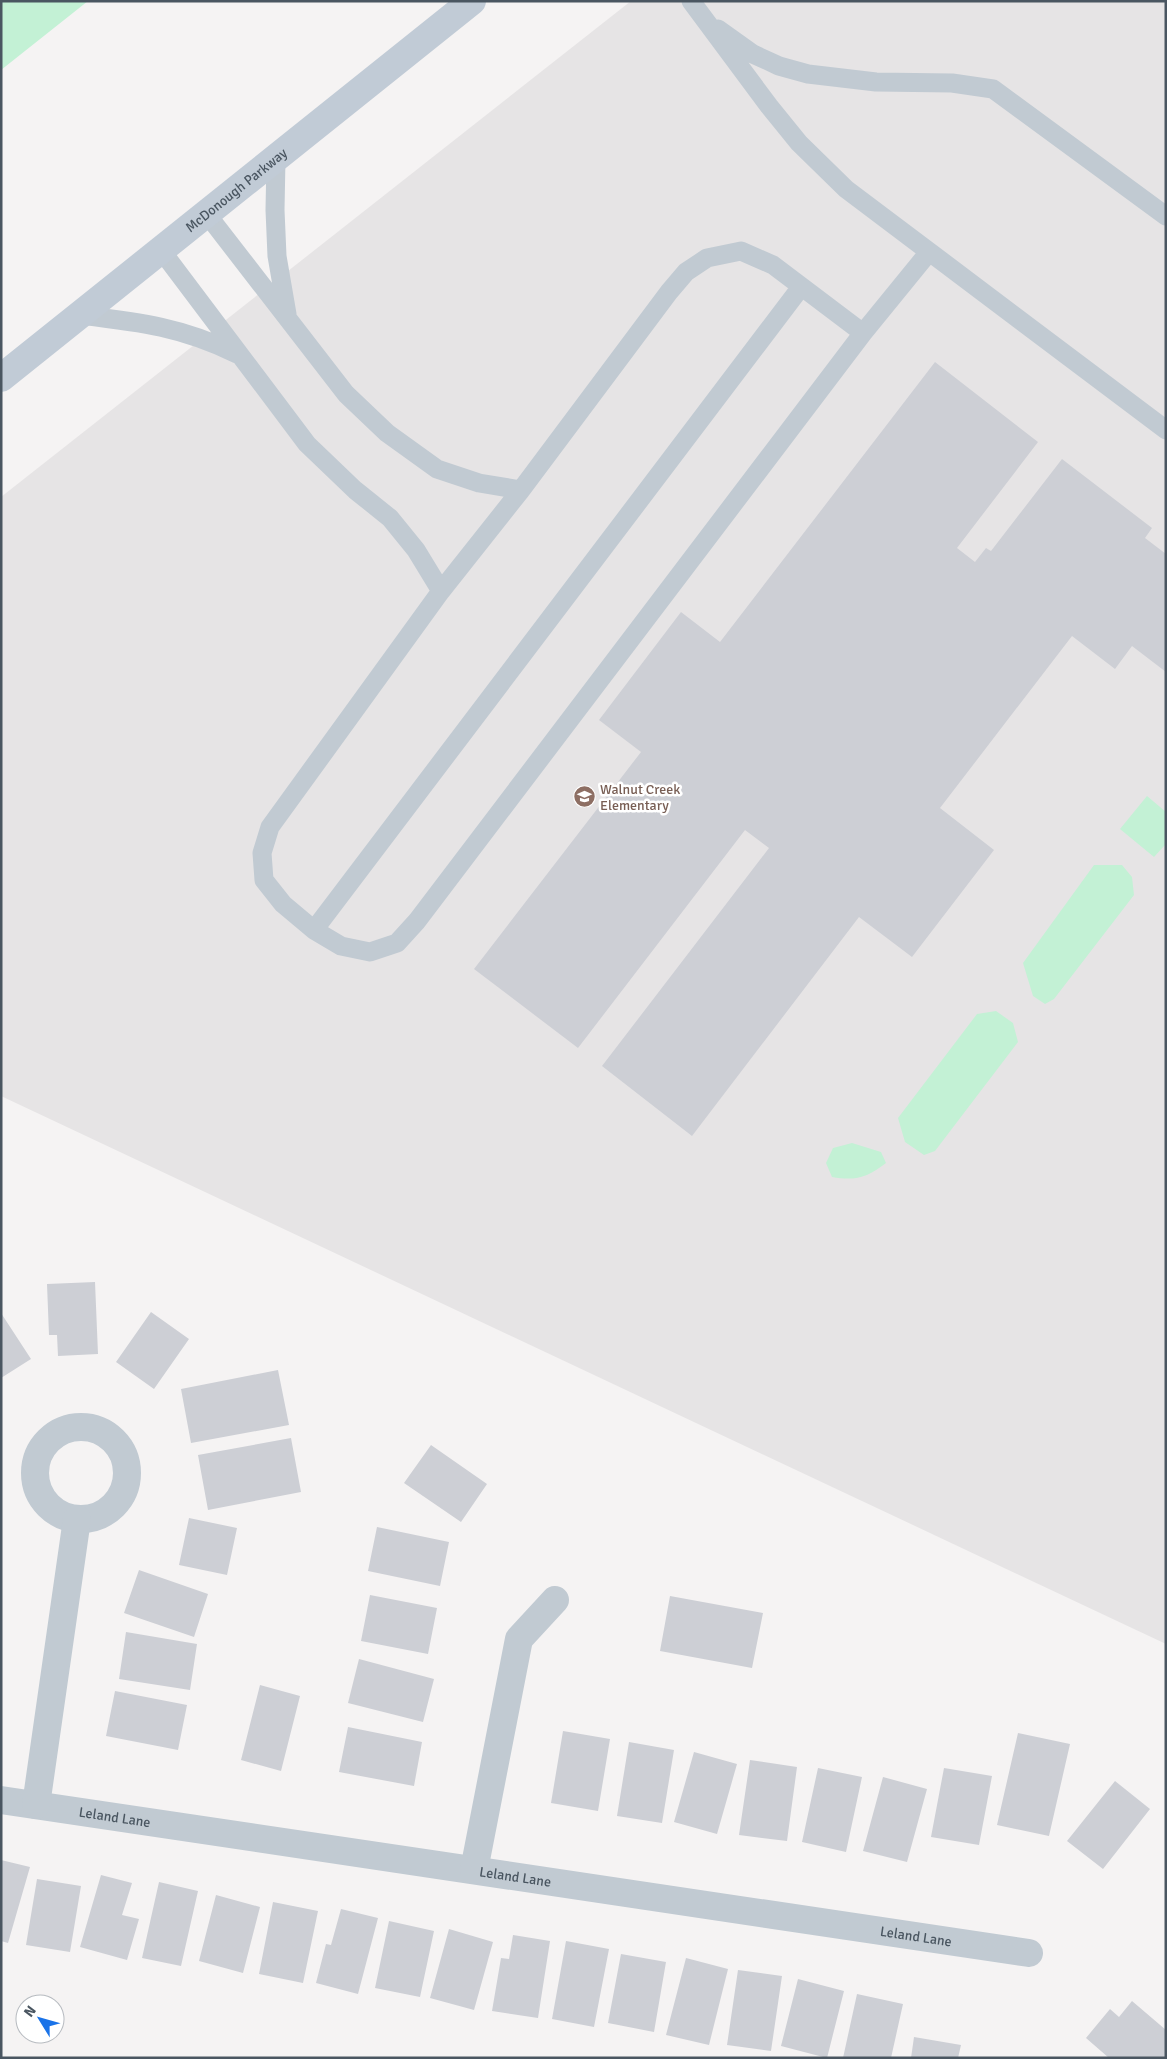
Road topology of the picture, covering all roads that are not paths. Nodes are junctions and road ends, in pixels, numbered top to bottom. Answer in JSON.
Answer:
{"nodes":[{"id":1,"x":472,"y":1,"type":"edge"},
{"id":2,"x":690,"y":1,"type":"edge"},
{"id":3,"x":705,"y":20,"type":"junction"},
{"id":4,"x":276,"y":158,"type":"junction"},
{"id":5,"x":206,"y":213,"type":"junction"},
{"id":6,"x":1166,"y":216,"type":"edge"},
{"id":7,"x":161,"y":250,"type":"junction"},
{"id":8,"x":929,"y":252,"type":"junction"},
{"id":9,"x":801,"y":287,"type":"junction"},
{"id":10,"x":80,"y":315,"type":"junction"},
{"id":11,"x":288,"y":318,"type":"junction"},
{"id":12,"x":863,"y":333,"type":"junction"},
{"id":13,"x":241,"y":356,"type":"junction"},
{"id":14,"x":1,"y":378,"type":"edge"},
{"id":15,"x":1166,"y":430,"type":"edge"},
{"id":16,"x":521,"y":490,"type":"junction"},
{"id":17,"x":441,"y":591,"type":"junction"},
{"id":18,"x":314,"y":930,"type":"junction"},
{"id":19,"x":76,"y":1518,"type":"dead end"},
{"id":20,"x":556,"y":1600,"type":"dead end"},
{"id":21,"x":1,"y":1800,"type":"edge"},
{"id":22,"x":36,"y":1805,"type":"junction"},
{"id":23,"x":474,"y":1870,"type":"junction"},
{"id":24,"x":1030,"y":1953,"type":"dead end"}],
"edges":[{"from":1,"to":4,"type":"street","name":"McDonough Parkway"},
{"from":2,"to":3,"type":"lane"},
{"from":3,"to":6,"type":"lane"},
{"from":3,"to":8,"type":"lane"},
{"from":4,"to":5,"type":"street","name":"McDonough Parkway"},
{"from":4,"to":11,"type":"lane"},
{"from":5,"to":7,"type":"street","name":"McDonough Parkway"},
{"from":5,"to":11,"type":"lane"},
{"from":7,"to":10,"type":"street","name":"McDonough Parkway"},
{"from":7,"to":13,"type":"lane"},
{"from":8,"to":12,"type":"lane"},
{"from":8,"to":15,"type":"lane"},
{"from":9,"to":12,"type":"lane"},
{"from":9,"to":16,"type":"lane"},
{"from":9,"to":18,"type":"lane"},
{"from":10,"to":13,"type":"lane"},
{"from":10,"to":14,"type":"street","name":"McDonough Parkway"},
{"from":11,"to":16,"type":"lane"},
{"from":12,"to":18,"type":"lane"},
{"from":13,"to":17,"type":"lane"},
{"from":16,"to":17,"type":"lane"},
{"from":17,"to":18,"type":"lane"},
{"from":19,"to":22,"type":"street"},
{"from":20,"to":23,"type":"street"},
{"from":21,"to":22,"type":"street","name":"Leland Lane"},
{"from":22,"to":23,"type":"street","name":"Leland Lane"},
{"from":23,"to":24,"type":"street","name":"Leland Lane"}]}
